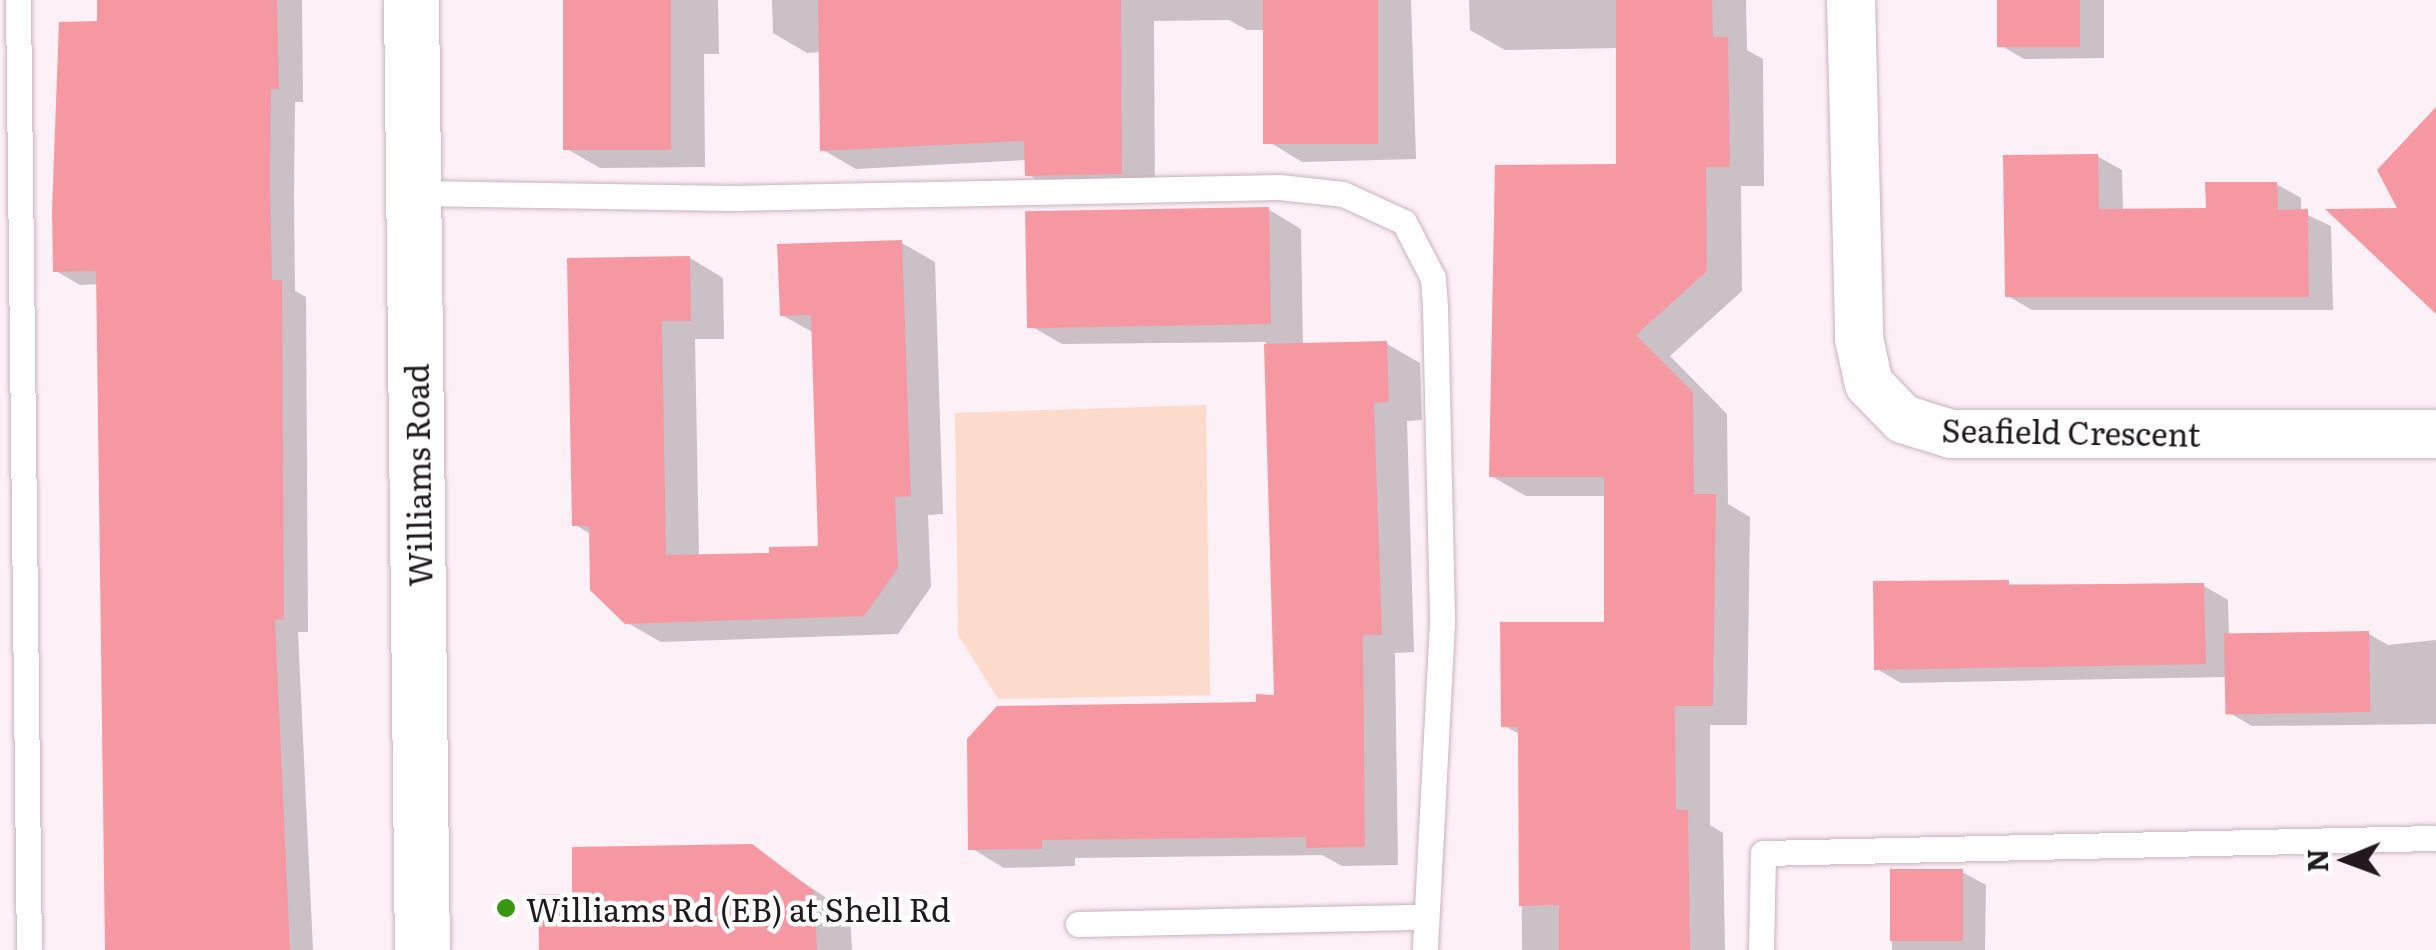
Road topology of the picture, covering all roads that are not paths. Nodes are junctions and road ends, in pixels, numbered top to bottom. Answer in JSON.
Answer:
{"nodes":[{"id":1,"x":18,"y":0,"type":"edge"},
{"id":2,"x":411,"y":0,"type":"edge"},
{"id":3,"x":1851,"y":0,"type":"edge"},
{"id":4,"x":414,"y":192,"type":"junction"},
{"id":5,"x":2436,"y":434,"type":"edge"},
{"id":6,"x":2436,"y":838,"type":"edge"},
{"id":7,"x":1424,"y":917,"type":"junction"},
{"id":8,"x":1078,"y":924,"type":"dead end"},
{"id":9,"x":29,"y":950,"type":"edge"},
{"id":10,"x":422,"y":950,"type":"edge"},
{"id":11,"x":1426,"y":950,"type":"edge"},
{"id":12,"x":1761,"y":950,"type":"edge"}],
"edges":[{"from":1,"to":9,"type":"lane"},
{"from":2,"to":4,"type":"street","name":"Williams Road"},
{"from":3,"to":5,"type":"street","name":"Seafield Crescent"},
{"from":4,"to":7,"type":"lane"},
{"from":4,"to":10,"type":"street","name":"Williams Road"},
{"from":6,"to":12,"type":"lane"},
{"from":7,"to":8,"type":"lane"},
{"from":7,"to":11,"type":"lane"}]}
